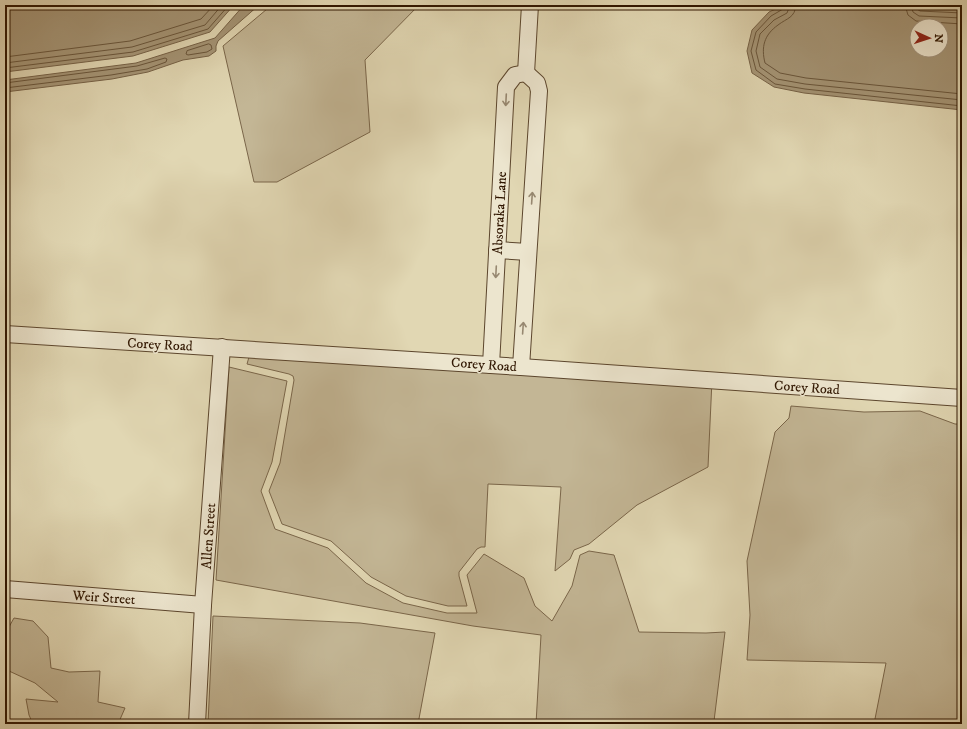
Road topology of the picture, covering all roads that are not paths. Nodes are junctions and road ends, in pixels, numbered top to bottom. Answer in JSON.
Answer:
{"nodes":[{"id":1,"x":530,"y":5,"type":"edge"},
{"id":2,"x":526,"y":73,"type":"junction"},
{"id":3,"x":497,"y":250,"type":"junction"},
{"id":4,"x":528,"y":252,"type":"junction"},
{"id":5,"x":5,"y":334,"type":"edge"},
{"id":6,"x":222,"y":347,"type":"junction"},
{"id":7,"x":491,"y":365,"type":"junction"},
{"id":8,"x":521,"y":366,"type":"junction"},
{"id":9,"x":962,"y":398,"type":"edge"},
{"id":10,"x":5,"y":589,"type":"edge"},
{"id":11,"x":203,"y":605,"type":"junction"},
{"id":12,"x":198,"y":724,"type":"edge"}],
"edges":[{"from":1,"to":2,"type":"street"},
{"from":2,"to":3,"type":"street","name":"Absoraka Lane","one_way":true},
{"from":4,"to":2,"type":"street","one_way":true},
{"from":3,"to":4,"type":"street"},
{"from":3,"to":7,"type":"street","name":"Absoraka Lane","one_way":true},
{"from":8,"to":4,"type":"street","one_way":true},
{"from":5,"to":6,"type":"street","name":"Corey Road"},
{"from":6,"to":7,"type":"street","name":"Corey Road"},
{"from":6,"to":11,"type":"street","name":"Allen Street"},
{"from":7,"to":8,"type":"street","name":"Corey Road"},
{"from":8,"to":9,"type":"street","name":"Corey Road"},
{"from":10,"to":11,"type":"street","name":"Weir Street"},
{"from":11,"to":12,"type":"street","name":"Allen Street"}]}
